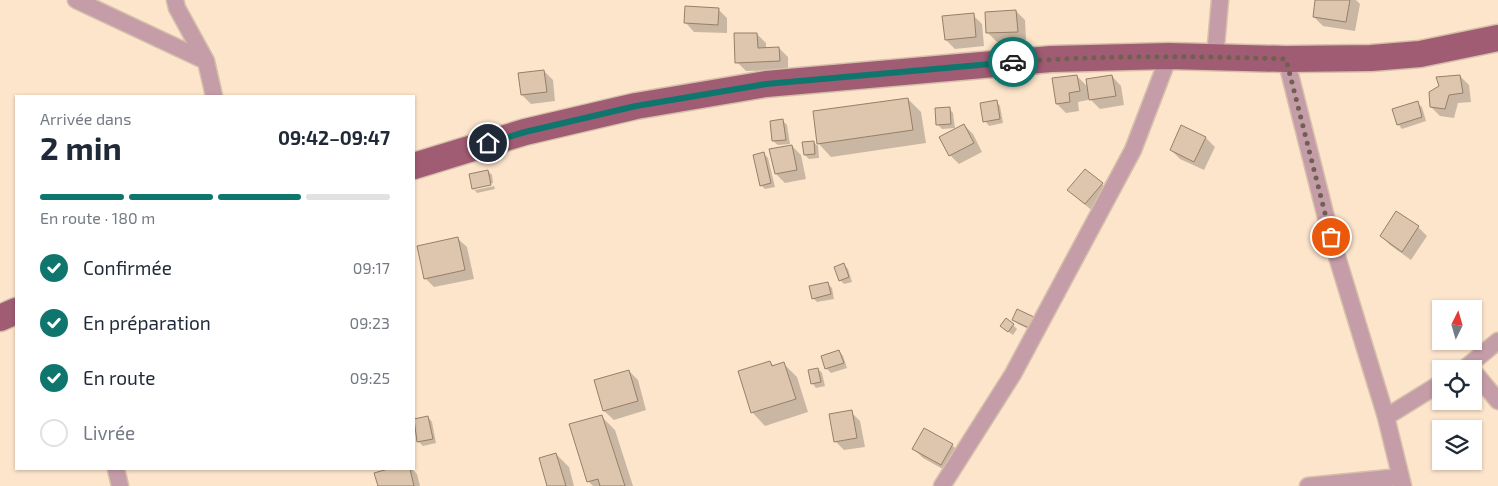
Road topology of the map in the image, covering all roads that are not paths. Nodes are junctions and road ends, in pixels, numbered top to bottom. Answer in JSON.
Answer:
{"nodes":[{"id":1,"x":76,"y":0,"type":"edge"},
{"id":2,"x":175,"y":0,"type":"edge"},
{"id":3,"x":1220,"y":0,"type":"edge"},
{"id":4,"x":1498,"y":38,"type":"edge"},
{"id":5,"x":1169,"y":56,"type":"junction"},
{"id":6,"x":1215,"y":57,"type":"junction"},
{"id":7,"x":1286,"y":59,"type":"junction"},
{"id":8,"x":206,"y":61,"type":"junction"},
{"id":9,"x":214,"y":95,"type":"edge"},
{"id":10,"x":415,"y":166,"type":"edge"},
{"id":11,"x":15,"y":311,"type":"edge"},
{"id":12,"x":0,"y":318,"type":"edge"},
{"id":13,"x":1498,"y":341,"type":"edge"},
{"id":14,"x":1479,"y":360,"type":"edge"},
{"id":15,"x":1482,"y":383,"type":"edge"},
{"id":16,"x":1432,"y":389,"type":"edge"},
{"id":17,"x":1498,"y":401,"type":"edge"},
{"id":18,"x":1386,"y":417,"type":"junction"},
{"id":19,"x":116,"y":470,"type":"edge"},
{"id":20,"x":1401,"y":481,"type":"edge"},
{"id":21,"x":120,"y":486,"type":"edge"},
{"id":22,"x":942,"y":486,"type":"edge"},
{"id":23,"x":1308,"y":486,"type":"edge"}],
"edges":[{"from":1,"to":8,"type":"street"},
{"from":2,"to":8,"type":"street"},
{"from":3,"to":6,"type":"street"},
{"from":4,"to":7,"type":"main road"},
{"from":5,"to":6,"type":"main road"},
{"from":5,"to":10,"type":"main road"},
{"from":5,"to":22,"type":"street"},
{"from":6,"to":7,"type":"main road"},
{"from":7,"to":18,"type":"street"},
{"from":8,"to":9,"type":"street"},
{"from":11,"to":12,"type":"main road"},
{"from":13,"to":14,"type":"street"},
{"from":15,"to":17,"type":"street"},
{"from":16,"to":18,"type":"street"},
{"from":18,"to":20,"type":"street"},
{"from":19,"to":21,"type":"street"},
{"from":20,"to":23,"type":"street"}]}
